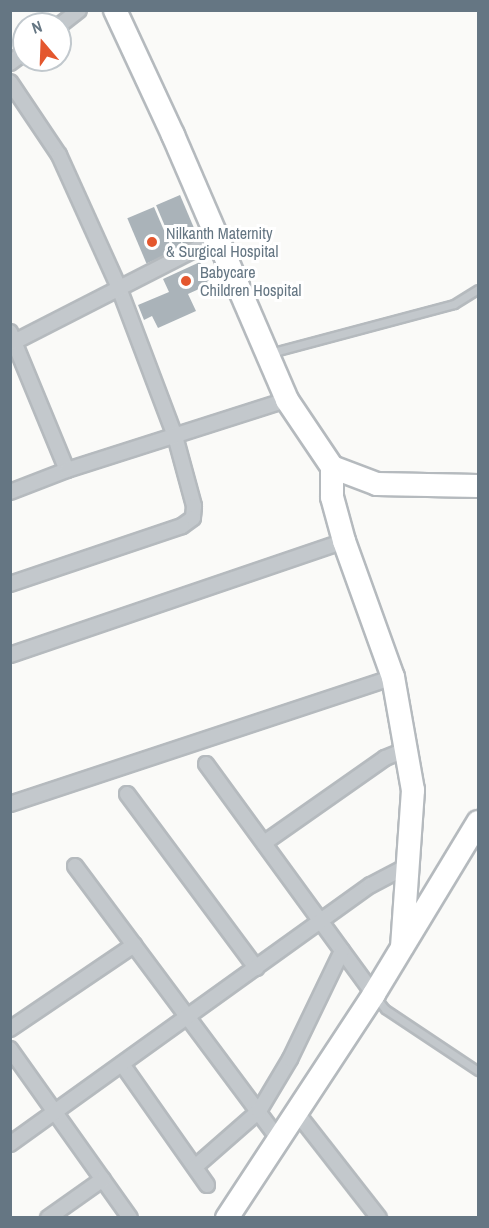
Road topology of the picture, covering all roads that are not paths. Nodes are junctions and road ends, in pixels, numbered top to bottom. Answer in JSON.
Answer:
{"nodes":[{"id":1,"x":115,"y":10,"type":"edge"},
{"id":2,"x":10,"y":82,"type":"edge"},
{"id":3,"x":217,"y":238,"type":"junction"},
{"id":4,"x":119,"y":288,"type":"junction"},
{"id":5,"x":478,"y":289,"type":"edge"},
{"id":6,"x":12,"y":337,"type":"edge"},
{"id":7,"x":267,"y":354,"type":"junction"},
{"id":8,"x":287,"y":400,"type":"junction"},
{"id":9,"x":175,"y":435,"type":"junction"},
{"id":10,"x":332,"y":467,"type":"junction"},
{"id":11,"x":67,"y":470,"type":"junction"},
{"id":12,"x":478,"y":486,"type":"edge"},
{"id":13,"x":10,"y":492,"type":"edge"},
{"id":14,"x":344,"y":541,"type":"junction"},
{"id":15,"x":10,"y":584,"type":"edge"},
{"id":16,"x":10,"y":655,"type":"edge"},
{"id":17,"x":393,"y":677,"type":"junction"},
{"id":18,"x":405,"y":750,"type":"junction"},
{"id":19,"x":206,"y":764,"type":"dead end"},
{"id":20,"x":127,"y":794,"type":"dead end"},
{"id":21,"x":10,"y":804,"type":"edge"},
{"id":22,"x":478,"y":822,"type":"edge"},
{"id":23,"x":264,"y":843,"type":"junction"},
{"id":24,"x":75,"y":866,"type":"dead end"},
{"id":25,"x":407,"y":866,"type":"junction"},
{"id":26,"x":320,"y":921,"type":"junction"},
{"id":27,"x":134,"y":945,"type":"junction"},
{"id":28,"x":402,"y":946,"type":"junction"},
{"id":29,"x":342,"y":951,"type":"junction"},
{"id":30,"x":256,"y":968,"type":"junction"},
{"id":31,"x":374,"y":994,"type":"junction"},
{"id":32,"x":187,"y":1017,"type":"junction"},
{"id":33,"x":10,"y":1029,"type":"edge"},
{"id":34,"x":10,"y":1049,"type":"edge"},
{"id":35,"x":122,"y":1064,"type":"junction"},
{"id":36,"x":478,"y":1071,"type":"edge"},
{"id":37,"x":259,"y":1111,"type":"junction"},
{"id":38,"x":54,"y":1112,"type":"junction"},
{"id":39,"x":297,"y":1113,"type":"junction"},
{"id":40,"x":279,"y":1140,"type":"junction"},
{"id":41,"x":10,"y":1144,"type":"edge"},
{"id":42,"x":195,"y":1167,"type":"junction"},
{"id":43,"x":103,"y":1179,"type":"junction"},
{"id":44,"x":207,"y":1185,"type":"dead end"},
{"id":45,"x":232,"y":1215,"type":"edge"},
{"id":46,"x":48,"y":1218,"type":"edge"},
{"id":47,"x":130,"y":1218,"type":"edge"},
{"id":48,"x":379,"y":1218,"type":"edge"}],
"edges":[{"from":1,"to":3,"type":"main road"},
{"from":2,"to":4,"type":"street"},
{"from":3,"to":4,"type":"street"},
{"from":3,"to":7,"type":"main road"},
{"from":4,"to":6,"type":"street"},
{"from":4,"to":9,"type":"street"},
{"from":5,"to":7,"type":"lane"},
{"from":6,"to":11,"type":"street"},
{"from":7,"to":8,"type":"main road"},
{"from":8,"to":9,"type":"street"},
{"from":8,"to":10,"type":"main road"},
{"from":9,"to":11,"type":"street"},
{"from":9,"to":15,"type":"street"},
{"from":10,"to":12,"type":"main road"},
{"from":10,"to":14,"type":"main road"},
{"from":11,"to":13,"type":"street"},
{"from":14,"to":16,"type":"street"},
{"from":14,"to":17,"type":"main road"},
{"from":17,"to":18,"type":"main road"},
{"from":17,"to":21,"type":"street"},
{"from":18,"to":23,"type":"street"},
{"from":18,"to":25,"type":"main road"},
{"from":19,"to":23,"type":"street"},
{"from":20,"to":30,"type":"street"},
{"from":22,"to":28,"type":"main road"},
{"from":23,"to":26,"type":"street"},
{"from":24,"to":27,"type":"street"},
{"from":25,"to":26,"type":"street"},
{"from":25,"to":28,"type":"main road"},
{"from":26,"to":29,"type":"street"},
{"from":26,"to":30,"type":"street"},
{"from":27,"to":32,"type":"street"},
{"from":27,"to":33,"type":"street"},
{"from":28,"to":31,"type":"main road"},
{"from":29,"to":31,"type":"street"},
{"from":29,"to":37,"type":"street"},
{"from":30,"to":32,"type":"street"},
{"from":31,"to":36,"type":"lane"},
{"from":31,"to":39,"type":"main road"},
{"from":32,"to":35,"type":"street"},
{"from":32,"to":37,"type":"street"},
{"from":34,"to":38,"type":"street"},
{"from":35,"to":38,"type":"street"},
{"from":35,"to":42,"type":"street"},
{"from":37,"to":40,"type":"street"},
{"from":37,"to":42,"type":"street"},
{"from":38,"to":41,"type":"street"},
{"from":38,"to":43,"type":"street"},
{"from":39,"to":40,"type":"main road"},
{"from":39,"to":48,"type":"street"},
{"from":40,"to":45,"type":"main road"},
{"from":42,"to":44,"type":"street"},
{"from":43,"to":46,"type":"street"},
{"from":43,"to":47,"type":"street"}]}
